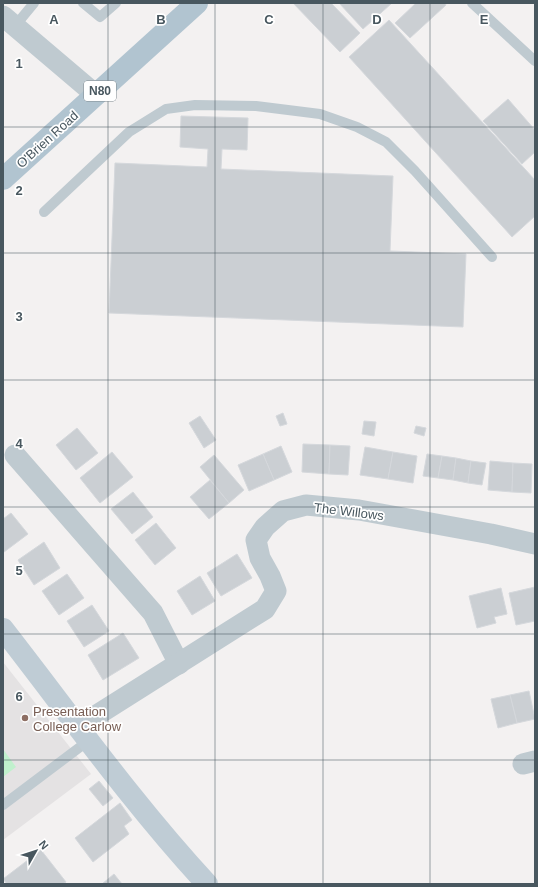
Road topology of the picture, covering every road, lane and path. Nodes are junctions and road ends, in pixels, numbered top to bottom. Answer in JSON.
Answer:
{"nodes":[{"id":1,"x":34,"y":3,"type":"edge"},
{"id":2,"x":83,"y":3,"type":"edge"},
{"id":3,"x":116,"y":3,"type":"edge"},
{"id":4,"x":198,"y":3,"type":"edge"},
{"id":5,"x":472,"y":3,"type":"edge"},
{"id":6,"x":9,"y":21,"type":"edge"},
{"id":7,"x":535,"y":61,"type":"edge"},
{"id":8,"x":96,"y":95,"type":"junction"},
{"id":9,"x":3,"y":179,"type":"edge"},
{"id":10,"x":44,"y":212,"type":"dead end"},
{"id":11,"x":492,"y":257,"type":"dead end"},
{"id":12,"x":15,"y":455,"type":"dead end"},
{"id":13,"x":535,"y":544,"type":"edge"},
{"id":14,"x":3,"y":629,"type":"edge"},
{"id":15,"x":179,"y":664,"type":"junction"},
{"id":16,"x":83,"y":734,"type":"junction"},
{"id":17,"x":3,"y":805,"type":"edge"},
{"id":18,"x":207,"y":884,"type":"edge"}],
"edges":[{"from":1,"to":6,"type":"lane"},
{"from":2,"to":3,"type":"lane"},
{"from":4,"to":8,"type":"main road","name":"O'Brien Road","number":"N80"},
{"from":5,"to":7,"type":"lane"},
{"from":6,"to":8,"type":"street"},
{"from":8,"to":9,"type":"main road","name":"O'Brien Road","number":"N80"},
{"from":10,"to":11,"type":"lane"},
{"from":12,"to":15,"type":"street"},
{"from":13,"to":15,"type":"street","name":"The Willows"},
{"from":14,"to":16,"type":"main road"},
{"from":15,"to":16,"type":"street","name":"The Willows"},
{"from":16,"to":17,"type":"lane"},
{"from":16,"to":18,"type":"main road"}]}
